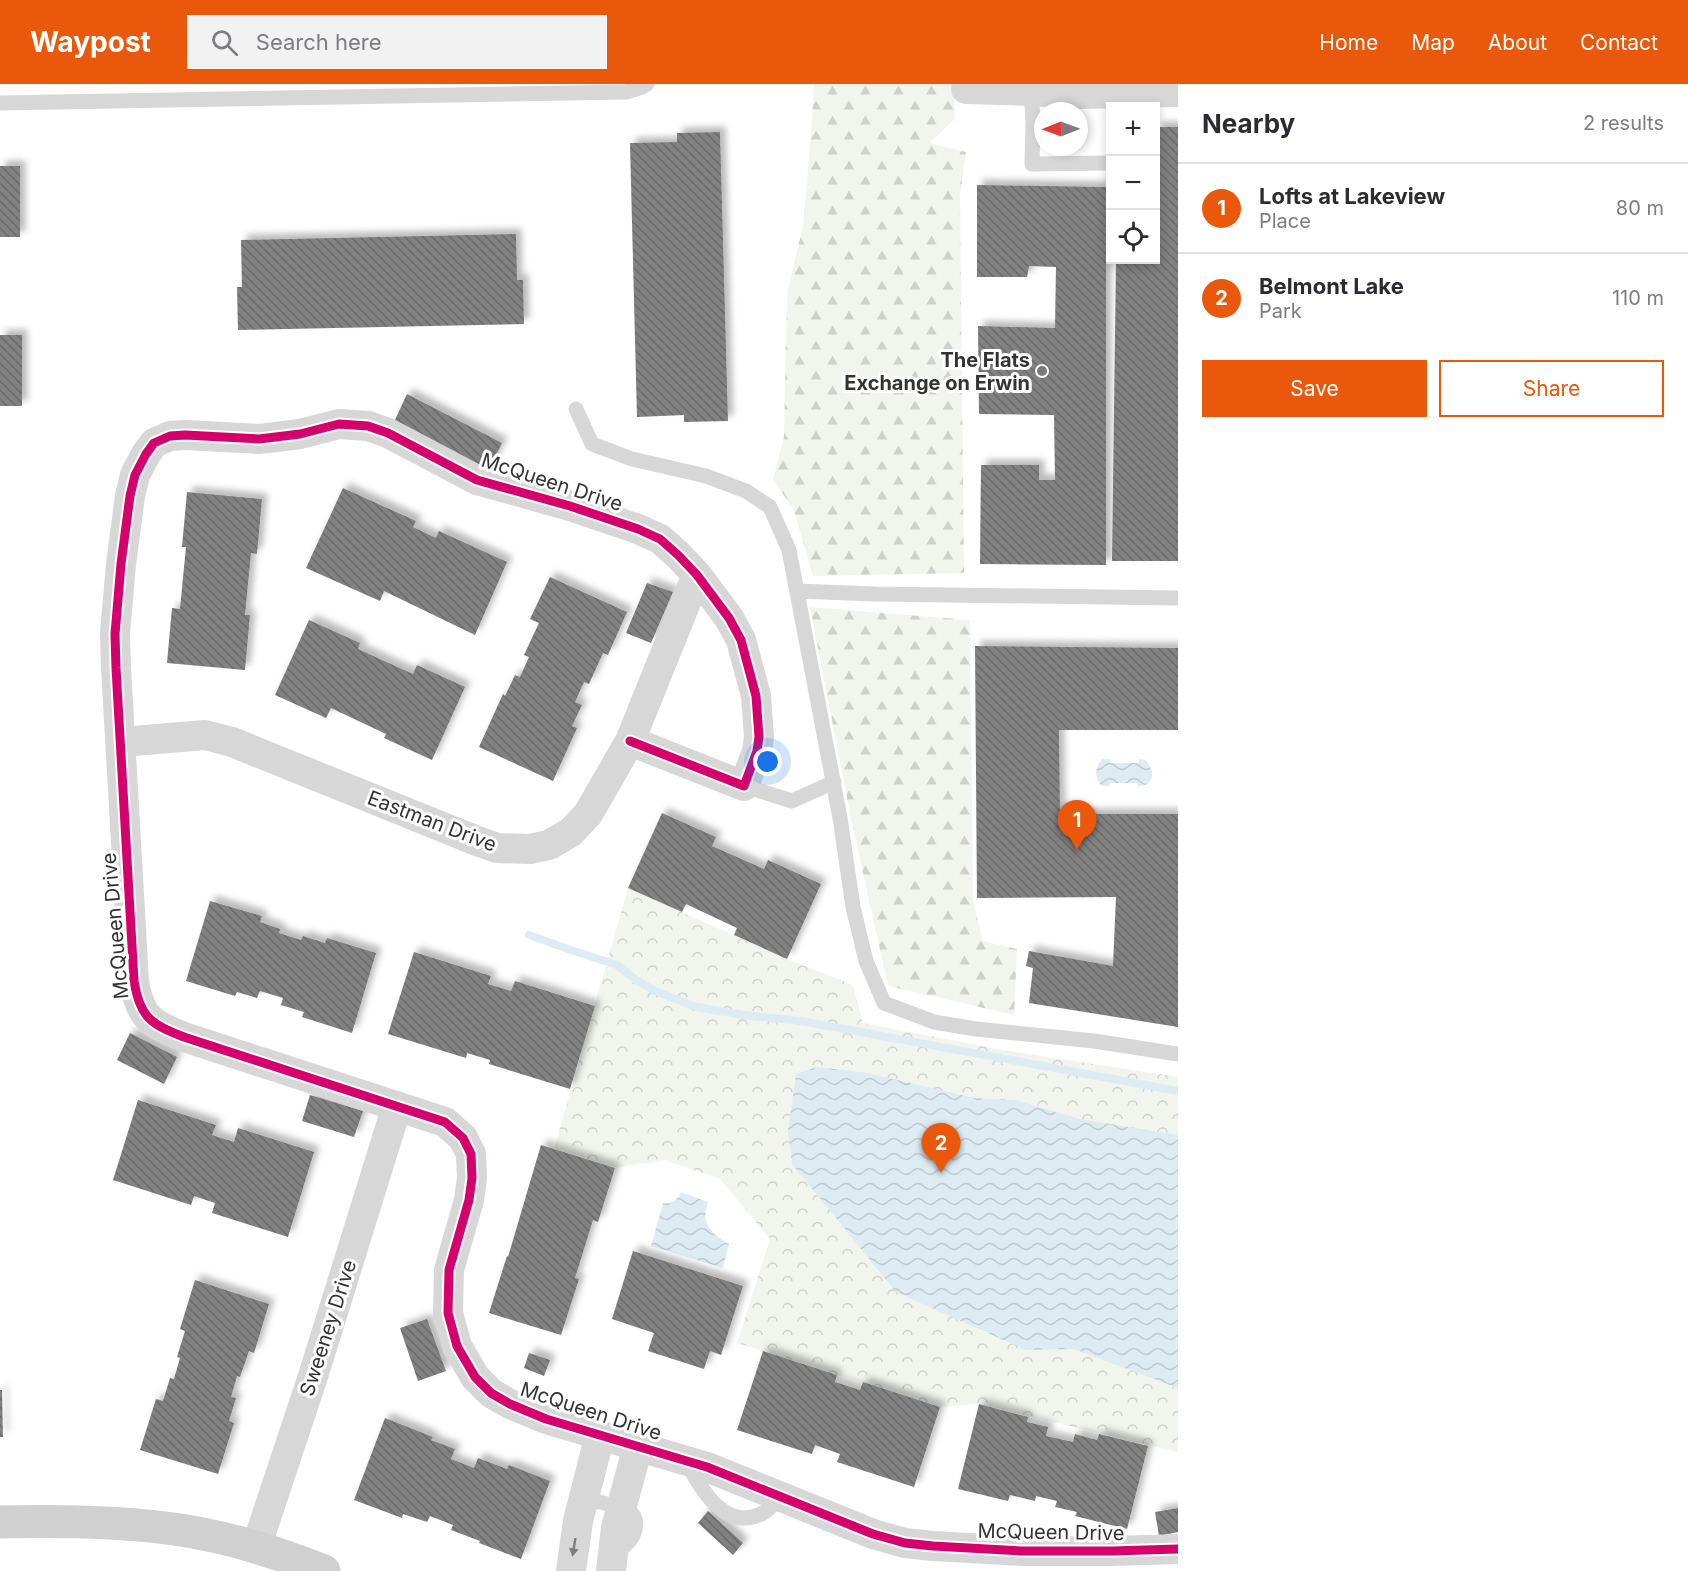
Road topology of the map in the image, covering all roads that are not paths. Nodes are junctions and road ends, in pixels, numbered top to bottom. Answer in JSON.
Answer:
{"nodes":[{"id":1,"x":647,"y":84,"type":"edge"},
{"id":2,"x":966,"y":90,"type":"dead end"},
{"id":3,"x":1031,"y":91,"type":"junction"},
{"id":4,"x":1178,"y":92,"type":"edge"},
{"id":5,"x":0,"y":103,"type":"edge"},
{"id":6,"x":1106,"y":163,"type":"edge"},
{"id":7,"x":576,"y":409,"type":"dead end"},
{"id":8,"x":697,"y":575,"type":"junction"},
{"id":9,"x":796,"y":591,"type":"junction"},
{"id":10,"x":1178,"y":598,"type":"edge"},
{"id":11,"x":630,"y":741,"type":"junction"},
{"id":12,"x":121,"y":742,"type":"junction"},
{"id":13,"x":834,"y":782,"type":"junction"},
{"id":14,"x":744,"y":786,"type":"junction"},
{"id":15,"x":1178,"y":1054,"type":"edge"},
{"id":16,"x":397,"y":1106,"type":"junction"},
{"id":17,"x":600,"y":1435,"type":"junction"},
{"id":18,"x":638,"y":1446,"type":"junction"},
{"id":19,"x":583,"y":1498,"type":"junction"},
{"id":20,"x":621,"y":1508,"type":"junction"},
{"id":21,"x":0,"y":1522,"type":"edge"},
{"id":22,"x":256,"y":1548,"type":"junction"},
{"id":23,"x":1178,"y":1549,"type":"edge"},
{"id":24,"x":612,"y":1562,"type":"edge"},
{"id":25,"x":324,"y":1571,"type":"edge"},
{"id":26,"x":571,"y":1571,"type":"edge"}],
"edges":[{"from":1,"to":5,"type":"lane"},
{"from":2,"to":3,"type":"street"},
{"from":3,"to":4,"type":"street"},
{"from":3,"to":6,"type":"lane"},
{"from":7,"to":9,"type":"lane"},
{"from":8,"to":11,"type":"street","name":"Eastman Drive"},
{"from":8,"to":12,"type":"street","name":"McQueen Drive"},
{"from":8,"to":14,"type":"street","name":"McQueen Drive"},
{"from":9,"to":10,"type":"lane"},
{"from":9,"to":13,"type":"lane"},
{"from":11,"to":12,"type":"street","name":"Eastman Drive"},
{"from":11,"to":14,"type":"street"},
{"from":12,"to":16,"type":"street","name":"McQueen Drive"},
{"from":13,"to":14,"type":"lane"},
{"from":13,"to":15,"type":"lane"},
{"from":16,"to":17,"type":"street","name":"McQueen Drive"},
{"from":16,"to":22,"type":"street","name":"Sweeney Drive"},
{"from":17,"to":18,"type":"street","name":"McQueen Drive"},
{"from":17,"to":19,"type":"street","name":"McQueen Drive"},
{"from":18,"to":20,"type":"street","name":"McQueen Drive"},
{"from":18,"to":23,"type":"street","name":"McQueen Drive"},
{"from":19,"to":20,"type":"lane"},
{"from":19,"to":26,"type":"street","name":"McQueen Drive","one_way":true},
{"from":20,"to":24,"type":"street","name":"McQueen Drive"},
{"from":21,"to":22,"type":"street"},
{"from":22,"to":25,"type":"street"}]}
